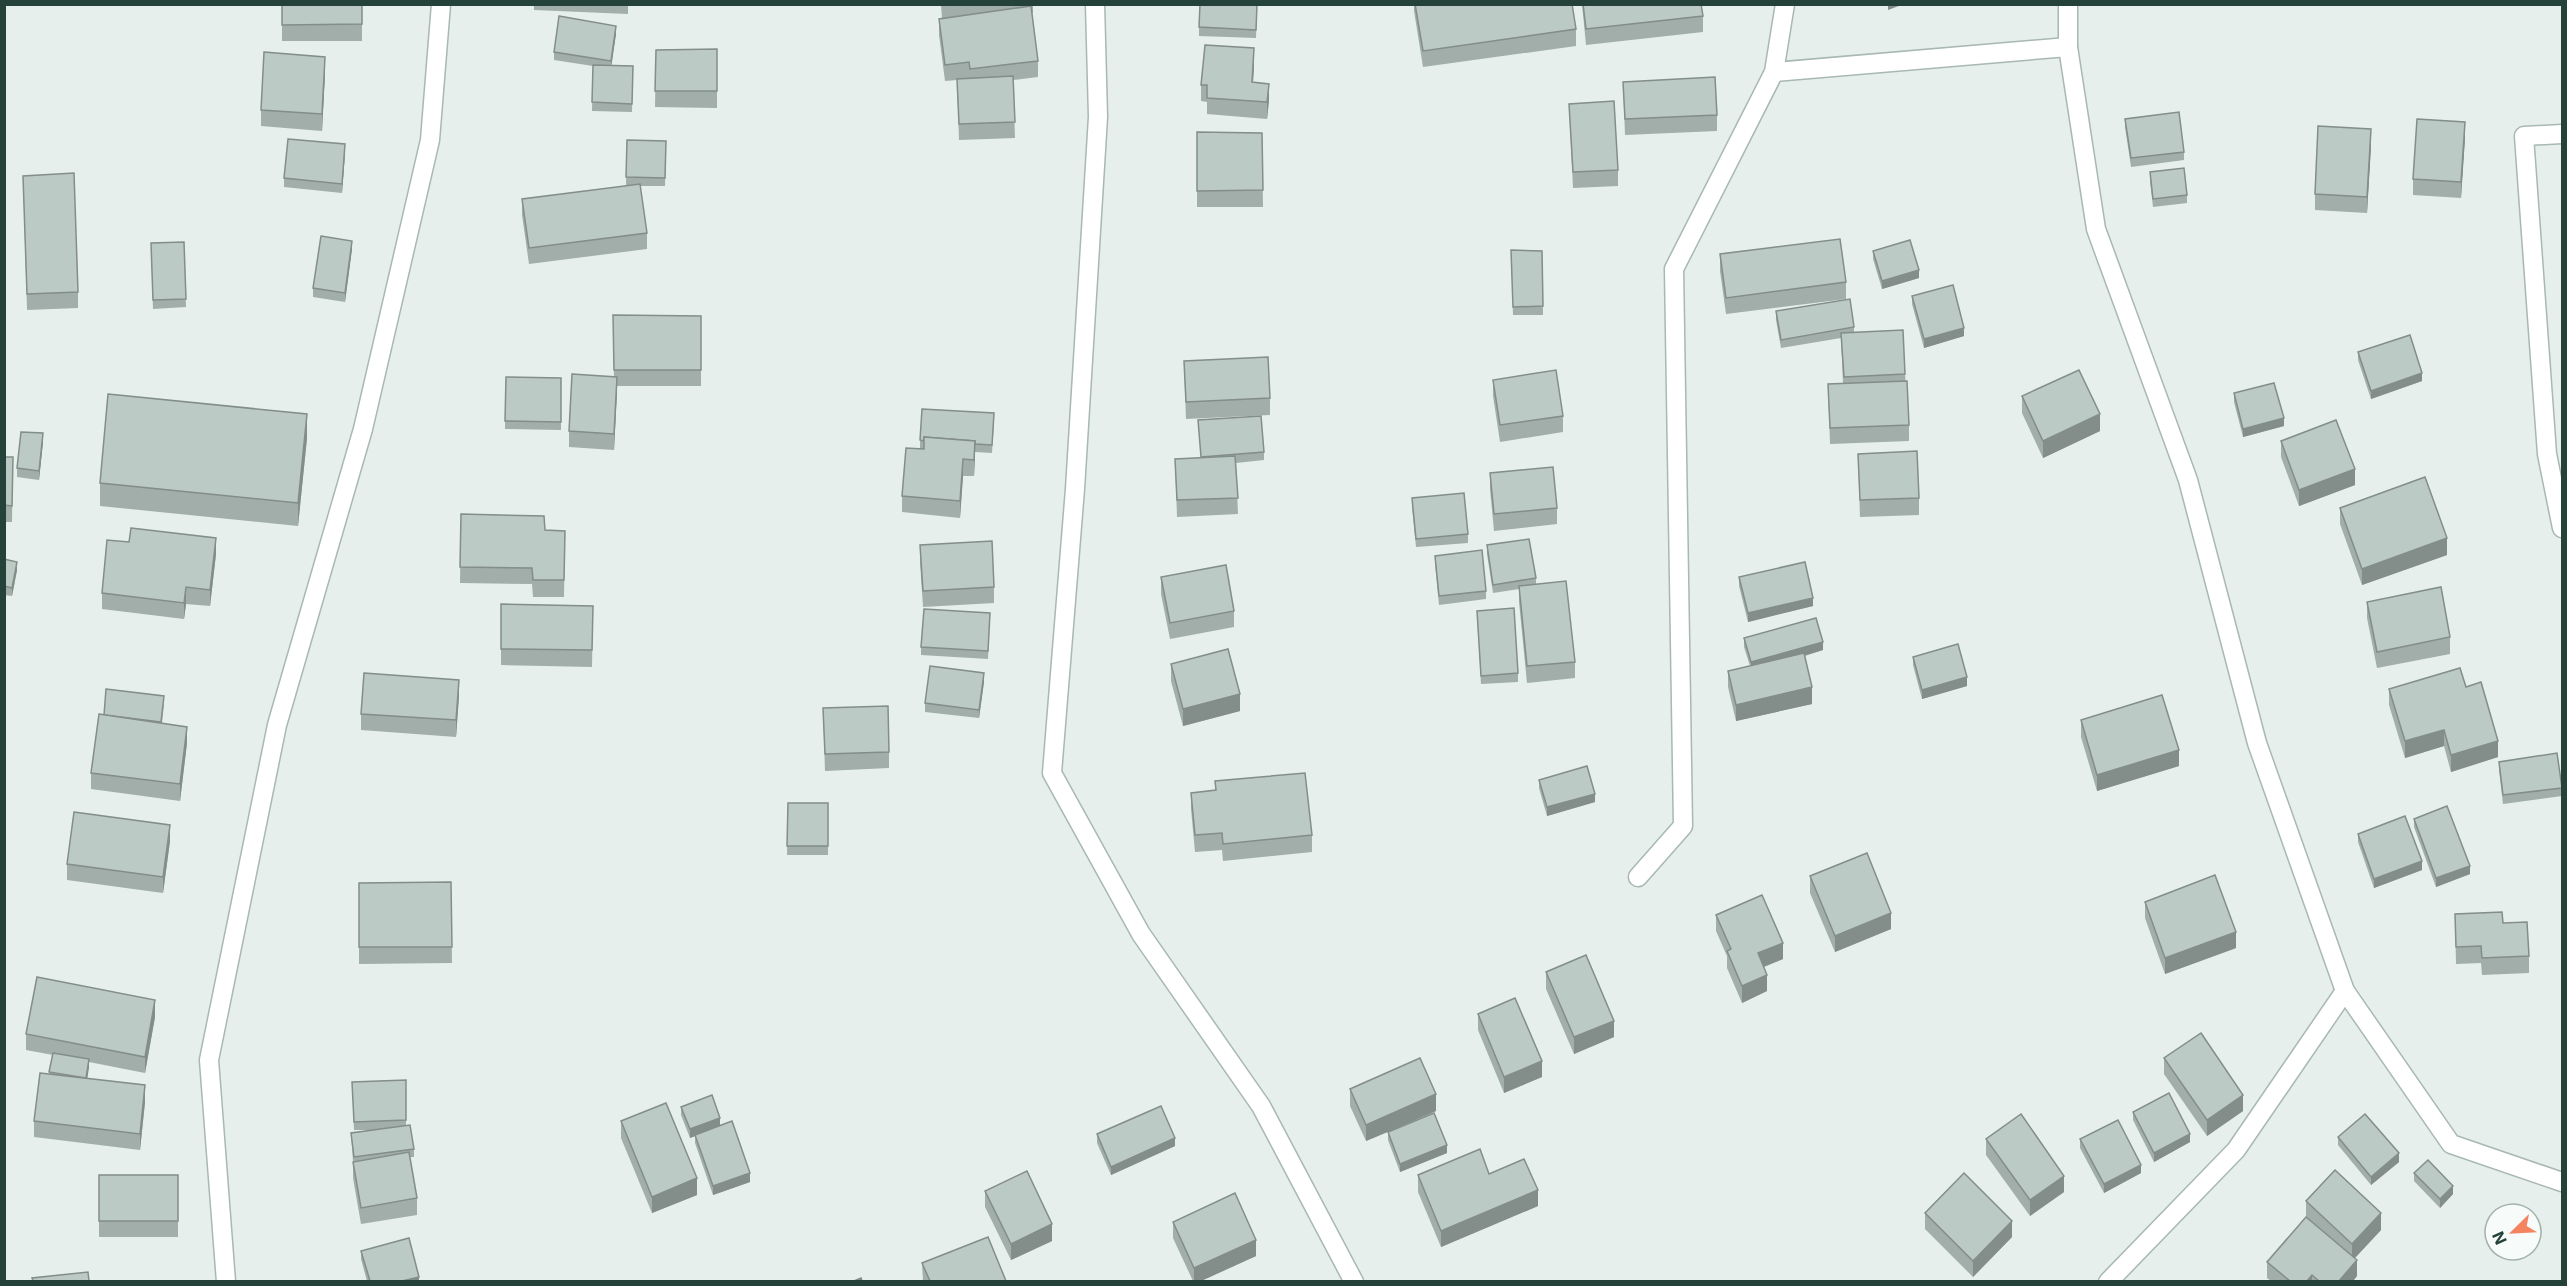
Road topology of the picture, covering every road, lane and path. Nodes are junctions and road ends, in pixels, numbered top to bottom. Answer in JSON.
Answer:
{"nodes":[{"id":1,"x":441,"y":4,"type":"edge"},
{"id":2,"x":1095,"y":4,"type":"edge"},
{"id":3,"x":1785,"y":4,"type":"edge"},
{"id":4,"x":2068,"y":4,"type":"edge"},
{"id":5,"x":2068,"y":47,"type":"junction"},
{"id":6,"x":1774,"y":72,"type":"junction"},
{"id":7,"x":2562,"y":134,"type":"edge"},
{"id":8,"x":2562,"y":528,"type":"edge"},
{"id":9,"x":1638,"y":877,"type":"dead end"},
{"id":10,"x":2345,"y":990,"type":"junction"},
{"id":11,"x":2562,"y":1182,"type":"edge"},
{"id":12,"x":226,"y":1281,"type":"edge"},
{"id":13,"x":1354,"y":1281,"type":"edge"},
{"id":14,"x":2108,"y":1281,"type":"edge"}],
"edges":[{"from":1,"to":12,"type":"street"},
{"from":2,"to":13,"type":"street"},
{"from":3,"to":6,"type":"street"},
{"from":4,"to":5,"type":"street"},
{"from":5,"to":6,"type":"street"},
{"from":5,"to":10,"type":"street"},
{"from":6,"to":9,"type":"street"},
{"from":7,"to":8,"type":"street"},
{"from":10,"to":11,"type":"street"},
{"from":10,"to":14,"type":"street"}]}
